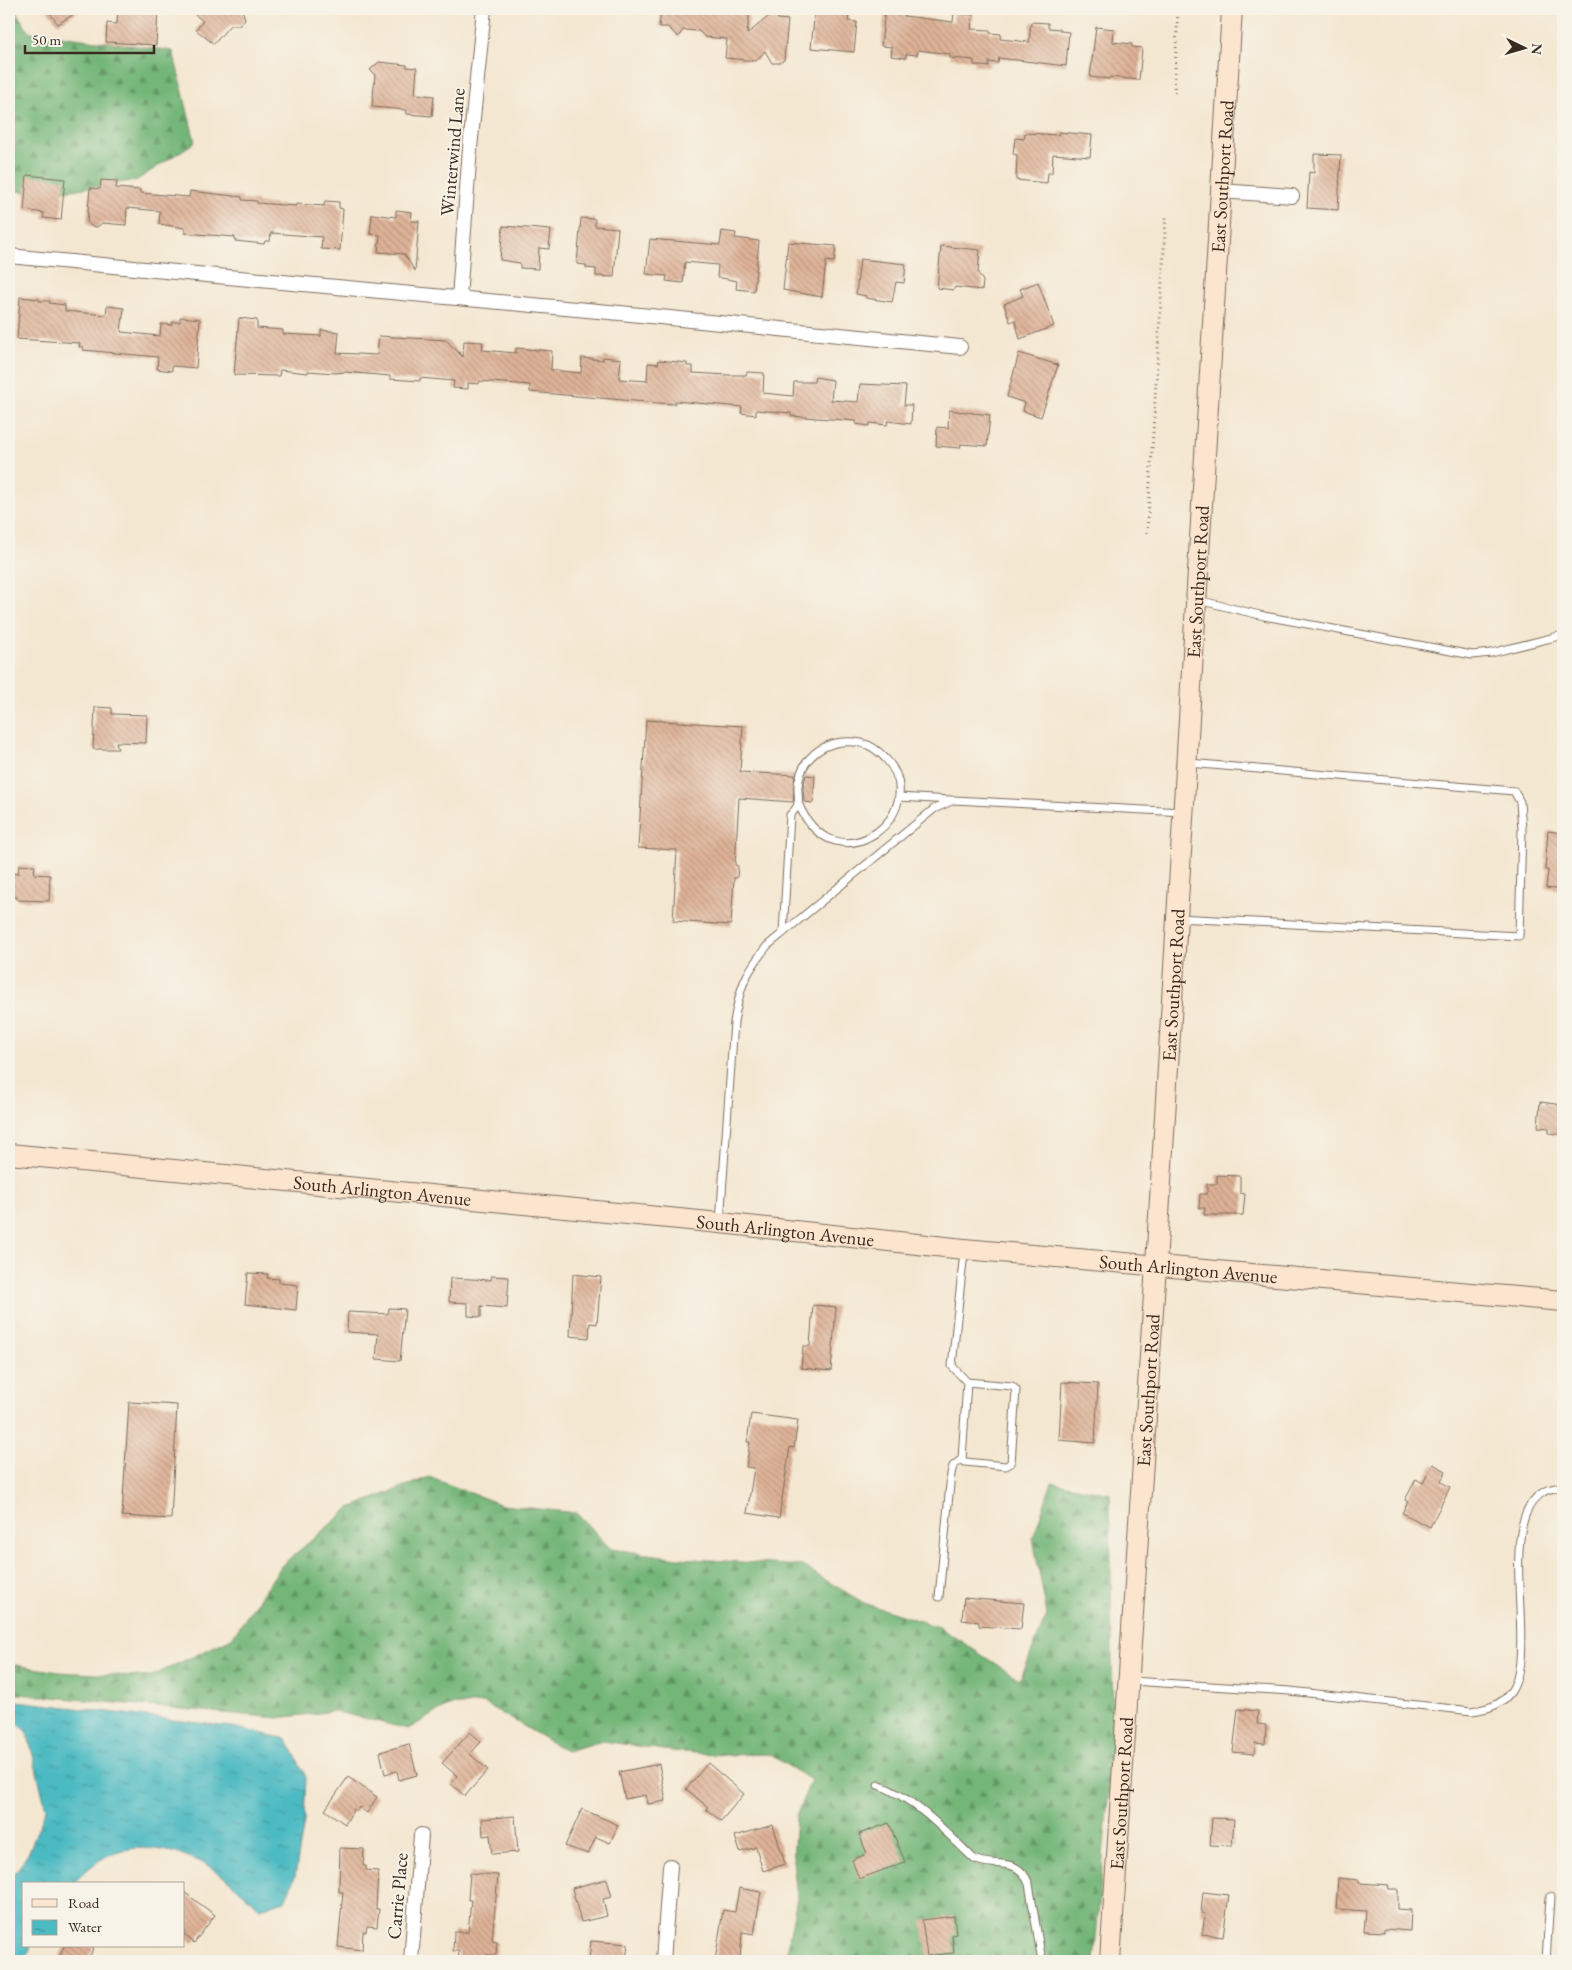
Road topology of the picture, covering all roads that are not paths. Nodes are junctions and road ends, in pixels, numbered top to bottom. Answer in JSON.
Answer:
{"nodes":[{"id":1,"x":484,"y":9,"type":"edge"},
{"id":2,"x":1232,"y":9,"type":"edge"},
{"id":3,"x":1220,"y":190,"type":"junction"},
{"id":4,"x":1292,"y":196,"type":"dead end"},
{"id":5,"x":9,"y":256,"type":"edge"},
{"id":6,"x":459,"y":298,"type":"junction"},
{"id":7,"x":960,"y":346,"type":"dead end"},
{"id":8,"x":1196,"y":600,"type":"junction"},
{"id":9,"x":1563,"y":635,"type":"edge"},
{"id":10,"x":1186,"y":763,"type":"junction"},
{"id":11,"x":898,"y":797,"type":"junction"},
{"id":12,"x":954,"y":800,"type":"junction"},
{"id":13,"x":798,"y":803,"type":"junction"},
{"id":14,"x":1183,"y":812,"type":"junction"},
{"id":15,"x":1176,"y":918,"type":"junction"},
{"id":16,"x":783,"y":933,"type":"junction"},
{"id":17,"x":9,"y":1154,"type":"edge"},
{"id":18,"x":720,"y":1223,"type":"junction"},
{"id":19,"x":964,"y":1249,"type":"junction"},
{"id":20,"x":1156,"y":1265,"type":"junction"},
{"id":21,"x":1563,"y":1301,"type":"edge"},
{"id":22,"x":967,"y":1382,"type":"junction"},
{"id":23,"x":962,"y":1458,"type":"junction"},
{"id":24,"x":1563,"y":1487,"type":"edge"},
{"id":25,"x":939,"y":1597,"type":"dead end"},
{"id":26,"x":1129,"y":1681,"type":"junction"},
{"id":27,"x":878,"y":1785,"type":"dead end"},
{"id":28,"x":421,"y":1835,"type":"dead end"},
{"id":29,"x":670,"y":1866,"type":"dead end"},
{"id":30,"x":1550,"y":1897,"type":"dead end"},
{"id":31,"x":411,"y":1961,"type":"edge"},
{"id":32,"x":663,"y":1961,"type":"edge"},
{"id":33,"x":1042,"y":1961,"type":"edge"},
{"id":34,"x":1110,"y":1961,"type":"edge"},
{"id":35,"x":1546,"y":1961,"type":"edge"}],
"edges":[{"from":1,"to":6,"type":"street","name":"Winterwind Lane"},
{"from":2,"to":3,"type":"main road","name":"East Southport Road"},
{"from":3,"to":4,"type":"street"},
{"from":3,"to":8,"type":"main road","name":"East Southport Road"},
{"from":5,"to":6,"type":"street"},
{"from":6,"to":7,"type":"street"},
{"from":8,"to":9,"type":"lane"},
{"from":8,"to":10,"type":"main road","name":"East Southport Road"},
{"from":10,"to":14,"type":"main road","name":"East Southport Road"},
{"from":10,"to":15,"type":"lane"},
{"from":11,"to":12,"type":"lane"},
{"from":11,"to":13,"type":"lane"},
{"from":11,"to":13,"type":"lane"},
{"from":12,"to":14,"type":"lane"},
{"from":12,"to":16,"type":"lane"},
{"from":13,"to":16,"type":"lane"},
{"from":14,"to":15,"type":"main road","name":"East Southport Road"},
{"from":15,"to":20,"type":"main road","name":"East Southport Road"},
{"from":16,"to":18,"type":"lane"},
{"from":17,"to":18,"type":"main road","name":"South Arlington Avenue"},
{"from":18,"to":19,"type":"main road","name":"South Arlington Avenue"},
{"from":19,"to":20,"type":"main road","name":"South Arlington Avenue"},
{"from":19,"to":22,"type":"lane"},
{"from":20,"to":21,"type":"main road","name":"South Arlington Avenue"},
{"from":20,"to":26,"type":"main road","name":"East Southport Road"},
{"from":22,"to":23,"type":"lane"},
{"from":22,"to":23,"type":"lane"},
{"from":23,"to":25,"type":"lane"},
{"from":24,"to":26,"type":"lane"},
{"from":26,"to":34,"type":"main road","name":"East Southport Road"},
{"from":27,"to":33,"type":"lane"},
{"from":28,"to":31,"type":"street","name":"Carrie Place"},
{"from":29,"to":32,"type":"street"},
{"from":30,"to":35,"type":"lane"}]}
